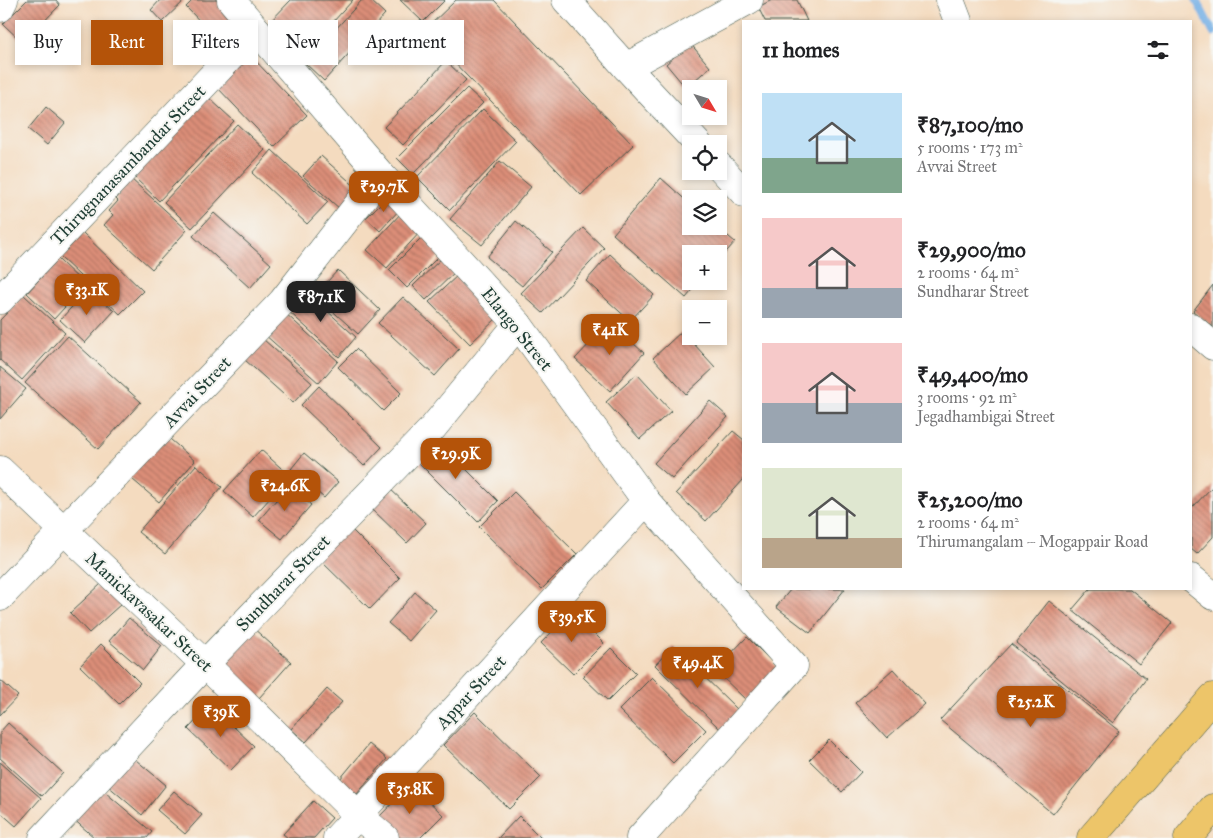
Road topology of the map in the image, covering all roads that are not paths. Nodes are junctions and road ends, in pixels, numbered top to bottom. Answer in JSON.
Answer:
{"nodes":[{"id":1,"x":4,"y":0,"type":"edge"},
{"id":2,"x":231,"y":0,"type":"edge"},
{"id":3,"x":566,"y":0,"type":"edge"},
{"id":4,"x":749,"y":0,"type":"edge"},
{"id":5,"x":950,"y":0,"type":"edge"},
{"id":6,"x":0,"y":8,"type":"edge"},
{"id":7,"x":714,"y":8,"type":"edge"},
{"id":8,"x":248,"y":20,"type":"edge"},
{"id":9,"x":958,"y":20,"type":"edge"},
{"id":10,"x":258,"y":32,"type":"edge"},
{"id":11,"x":223,"y":65,"type":"edge"},
{"id":12,"x":626,"y":67,"type":"junction"},
{"id":13,"x":690,"y":135,"type":"edge"},
{"id":14,"x":727,"y":175,"type":"edge"},
{"id":15,"x":381,"y":176,"type":"junction"},
{"id":16,"x":742,"y":191,"type":"edge"},
{"id":17,"x":0,"y":300,"type":"edge"},
{"id":18,"x":518,"y":324,"type":"junction"},
{"id":19,"x":1192,"y":328,"type":"edge"},
{"id":20,"x":1213,"y":346,"type":"edge"},
{"id":21,"x":0,"y":470,"type":"edge"},
{"id":22,"x":646,"y":501,"type":"junction"},
{"id":23,"x":64,"y":532,"type":"junction"},
{"id":24,"x":1192,"y":579,"type":"edge"},
{"id":25,"x":1213,"y":596,"type":"edge"},
{"id":26,"x":0,"y":598,"type":"edge"},
{"id":27,"x":205,"y":664,"type":"junction"},
{"id":28,"x":1213,"y":697,"type":"edge"},
{"id":29,"x":1213,"y":808,"type":"edge"},
{"id":30,"x":358,"y":815,"type":"junction"},
{"id":31,"x":43,"y":838,"type":"edge"},
{"id":32,"x":337,"y":838,"type":"edge"},
{"id":33,"x":385,"y":838,"type":"edge"},
{"id":34,"x":640,"y":838,"type":"edge"},
{"id":35,"x":1090,"y":838,"type":"edge"},
{"id":36,"x":1188,"y":838,"type":"edge"}],
"edges":[{"from":1,"to":6,"type":"street"},
{"from":2,"to":8,"type":"street","name":"Elango Street"},
{"from":3,"to":12,"type":"street"},
{"from":4,"to":7,"type":"street"},
{"from":5,"to":9,"type":"street"},
{"from":7,"to":12,"type":"street"},
{"from":10,"to":15,"type":"street","name":"Elango Street"},
{"from":11,"to":17,"type":"street","name":"Thirugnanasambandar Street"},
{"from":12,"to":13,"type":"street"},
{"from":14,"to":16,"type":"street"},
{"from":15,"to":18,"type":"street","name":"Elango Street"},
{"from":15,"to":23,"type":"street","name":"Avvai Street"},
{"from":18,"to":22,"type":"street","name":"Elango Street"},
{"from":18,"to":27,"type":"street","name":"Sundharar Street"},
{"from":19,"to":20,"type":"street"},
{"from":21,"to":23,"type":"street","name":"Manickavasakar Street"},
{"from":22,"to":30,"type":"street","name":"Appar Street"},
{"from":22,"to":34,"type":"street","name":"Elango Street"},
{"from":23,"to":26,"type":"street","name":"Avvai Street"},
{"from":23,"to":27,"type":"street","name":"Manickavasakar Street"},
{"from":24,"to":25,"type":"street"},
{"from":27,"to":30,"type":"street","name":"Manickavasakar Street"},
{"from":27,"to":31,"type":"street","name":"Sundharar Street"},
{"from":28,"to":35,"type":"main road"},
{"from":29,"to":36,"type":"main road"},
{"from":30,"to":32,"type":"street","name":"Appar Street"},
{"from":30,"to":33,"type":"street","name":"Manickavasakar Street"}]}
